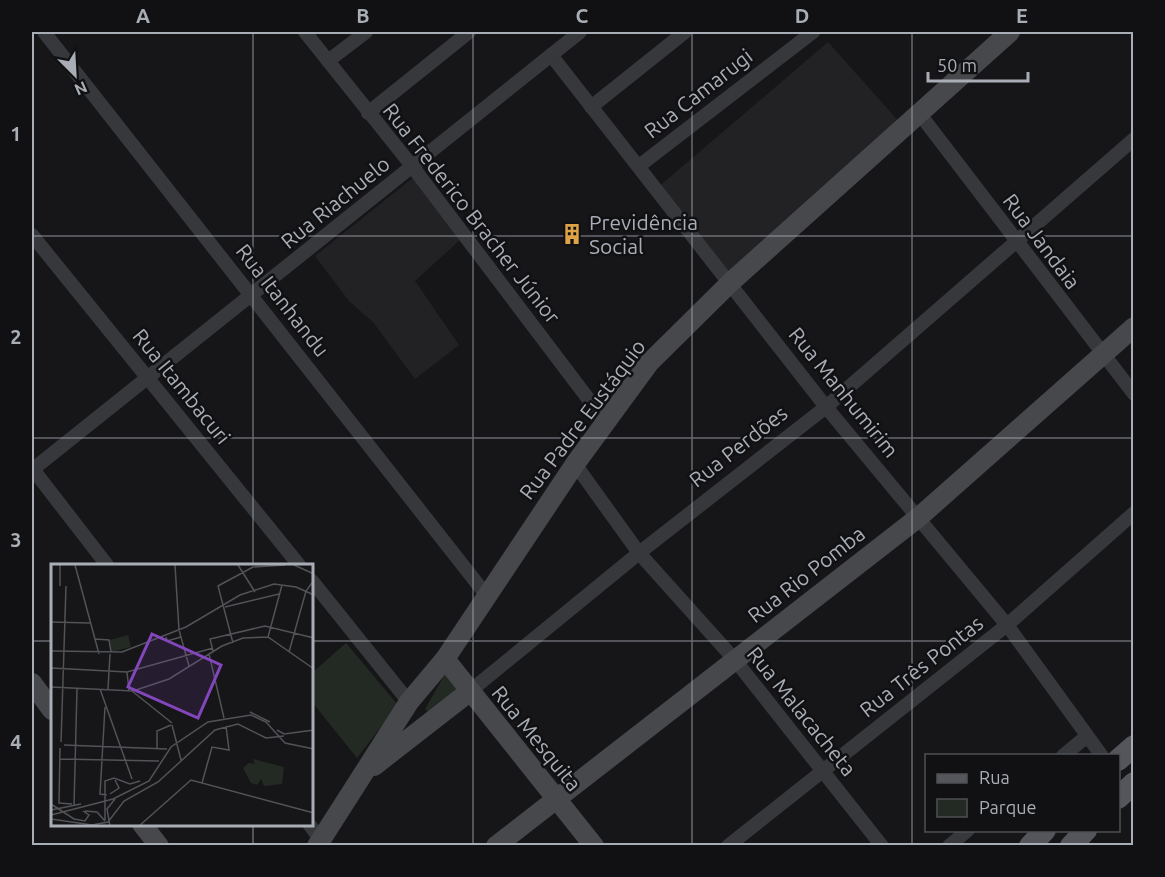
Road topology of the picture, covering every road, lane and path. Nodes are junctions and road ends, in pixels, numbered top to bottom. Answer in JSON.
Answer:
{"nodes":[{"id":1,"x":45,"y":32,"type":"edge"},
{"id":2,"x":305,"y":32,"type":"edge"},
{"id":3,"x":366,"y":32,"type":"edge"},
{"id":4,"x":469,"y":32,"type":"edge"},
{"id":5,"x":580,"y":32,"type":"edge"},
{"id":6,"x":685,"y":32,"type":"edge"},
{"id":7,"x":813,"y":32,"type":"edge"},
{"id":8,"x":1010,"y":32,"type":"edge"},
{"id":9,"x":551,"y":55,"type":"junction"},
{"id":10,"x":328,"y":61,"type":"junction"},
{"id":11,"x":591,"y":107,"type":"junction"},
{"id":12,"x":919,"y":113,"type":"junction"},
{"id":13,"x":368,"y":114,"type":"junction"},
{"id":14,"x":1134,"y":139,"type":"edge"},
{"id":15,"x":412,"y":166,"type":"junction"},
{"id":16,"x":639,"y":166,"type":"junction"},
{"id":17,"x":32,"y":235,"type":"edge"},
{"id":18,"x":1016,"y":242,"type":"junction"},
{"id":19,"x":731,"y":282,"type":"junction"},
{"id":20,"x":253,"y":294,"type":"junction"},
{"id":21,"x":1134,"y":327,"type":"edge"},
{"id":22,"x":1103,"y":354,"type":"junction"},
{"id":23,"x":149,"y":378,"type":"junction"},
{"id":24,"x":1134,"y":394,"type":"edge"},
{"id":25,"x":826,"y":407,"type":"junction"},
{"id":26,"x":606,"y":421,"type":"junction"},
{"id":27,"x":574,"y":464,"type":"junction"},
{"id":28,"x":32,"y":469,"type":"edge"},
{"id":29,"x":1134,"y":513,"type":"edge"},
{"id":30,"x":919,"y":517,"type":"junction"},
{"id":31,"x":639,"y":553,"type":"junction"},
{"id":32,"x":106,"y":564,"type":"edge"},
{"id":33,"x":298,"y":564,"type":"edge"},
{"id":34,"x":314,"y":583,"type":"edge"},
{"id":35,"x":487,"y":596,"type":"junction"},
{"id":36,"x":1007,"y":625,"type":"junction"},
{"id":37,"x":445,"y":659,"type":"junction"},
{"id":38,"x":735,"y":660,"type":"junction"},
{"id":39,"x":32,"y":683,"type":"edge"},
{"id":40,"x":469,"y":692,"type":"junction"},
{"id":41,"x":409,"y":702,"type":"junction"},
{"id":42,"x":51,"y":709,"type":"edge"},
{"id":43,"x":1088,"y":736,"type":"junction"},
{"id":44,"x":1134,"y":746,"type":"edge"},
{"id":45,"x":1066,"y":754,"type":"edge"},
{"id":46,"x":1101,"y":754,"type":"edge"},
{"id":47,"x":1120,"y":759,"type":"edge"},
{"id":48,"x":824,"y":770,"type":"junction"},
{"id":49,"x":360,"y":777,"type":"junction"},
{"id":50,"x":555,"y":798,"type":"junction"},
{"id":51,"x":143,"y":826,"type":"edge"},
{"id":52,"x":967,"y":832,"type":"edge"},
{"id":53,"x":1044,"y":832,"type":"edge"},
{"id":54,"x":1085,"y":832,"type":"edge"},
{"id":55,"x":318,"y":839,"type":"edge"},
{"id":56,"x":159,"y":846,"type":"edge"},
{"id":57,"x":496,"y":846,"type":"edge"},
{"id":58,"x":594,"y":846,"type":"edge"},
{"id":59,"x":728,"y":846,"type":"edge"},
{"id":60,"x":882,"y":846,"type":"edge"},
{"id":61,"x":949,"y":846,"type":"edge"},
{"id":62,"x":1030,"y":846,"type":"edge"},
{"id":63,"x":1071,"y":846,"type":"edge"}],
"edges":[{"from":1,"to":20,"type":"street","name":"Rua Itanhandu"},
{"from":2,"to":10,"type":"street","name":"Rua Frederico Bracher Júnior"},
{"from":3,"to":10,"type":"street"},
{"from":4,"to":13,"type":"street"},
{"from":5,"to":9,"type":"street"},
{"from":6,"to":11,"type":"street"},
{"from":7,"to":16,"type":"street","name":"Rua Camarugi"},
{"from":8,"to":12,"type":"main road","name":"Rua Padre Eustáquio"},
{"from":9,"to":11,"type":"street","name":"Rua Manhumirim"},
{"from":9,"to":15,"type":"street","name":"Rua Riachuelo"},
{"from":10,"to":13,"type":"street","name":"Rua Frederico Bracher Júnior"},
{"from":11,"to":16,"type":"street","name":"Rua Manhumirim"},
{"from":12,"to":18,"type":"street","name":"Rua Jandaia"},
{"from":12,"to":19,"type":"main road","name":"Rua Padre Eustáquio"},
{"from":13,"to":15,"type":"street","name":"Rua Frederico Bracher Júnior"},
{"from":14,"to":18,"type":"street","name":"Rua Perdões"},
{"from":15,"to":20,"type":"street","name":"Rua Riachuelo"},
{"from":15,"to":26,"type":"street","name":"Rua Frederico Bracher Júnior"},
{"from":16,"to":19,"type":"street","name":"Rua Manhumirim"},
{"from":17,"to":23,"type":"street","name":"Rua Itambacuri"},
{"from":18,"to":22,"type":"street","name":"Rua Jandaia"},
{"from":18,"to":25,"type":"street","name":"Rua Perdões"},
{"from":19,"to":25,"type":"street","name":"Rua Manhumirim"},
{"from":19,"to":26,"type":"main road","name":"Rua Padre Eustáquio"},
{"from":20,"to":23,"type":"street","name":"Rua Riachuelo"},
{"from":20,"to":35,"type":"street","name":"Rua Itanhandu"},
{"from":21,"to":22,"type":"main road","name":"Rua Rio Pomba"},
{"from":22,"to":24,"type":"street","name":"Rua Jandaia"},
{"from":22,"to":30,"type":"main road","name":"Rua Rio Pomba"},
{"from":23,"to":28,"type":"street","name":"Rua Riachuelo"},
{"from":23,"to":33,"type":"street","name":"Rua Itambacuri"},
{"from":25,"to":30,"type":"street","name":"Rua Manhumirim"},
{"from":25,"to":31,"type":"street","name":"Rua Perdões"},
{"from":26,"to":27,"type":"main road","name":"Rua Padre Eustáquio"},
{"from":27,"to":31,"type":"street","name":"Rua Malacacheta"},
{"from":27,"to":35,"type":"main road","name":"Rua Padre Eustáquio"},
{"from":28,"to":32,"type":"street"},
{"from":29,"to":36,"type":"street","name":"Rua Três Pontas"},
{"from":30,"to":36,"type":"street","name":"Rua Manhumirim"},
{"from":30,"to":38,"type":"main road","name":"Rua Rio Pomba"},
{"from":31,"to":38,"type":"street","name":"Rua Malacacheta"},
{"from":31,"to":40,"type":"street","name":"Rua Perdões"},
{"from":34,"to":41,"type":"street"},
{"from":35,"to":37,"type":"main road","name":"Rua Padre Eustáquio"},
{"from":36,"to":43,"type":"street","name":"Rua Manhumirim"},
{"from":36,"to":48,"type":"street","name":"Rua Três Pontas"},
{"from":37,"to":40,"type":"main road","name":"Rua Mesquita"},
{"from":37,"to":41,"type":"main road","name":"Rua Padre Eustáquio"},
{"from":38,"to":48,"type":"street","name":"Rua Malacacheta"},
{"from":38,"to":50,"type":"main road","name":"Rua Rio Pomba"},
{"from":39,"to":42,"type":"main road"},
{"from":40,"to":49,"type":"main road","name":"Rua Perdões"},
{"from":40,"to":50,"type":"main road","name":"Rua Mesquita"},
{"from":41,"to":49,"type":"main road","name":"Rua Padre Eustáquio"},
{"from":43,"to":45,"type":"street"},
{"from":43,"to":46,"type":"street","name":"Rua Manhumirim"},
{"from":44,"to":47,"type":"main road"},
{"from":48,"to":59,"type":"street","name":"Rua Três Pontas"},
{"from":48,"to":60,"type":"street","name":"Rua Malacacheta"},
{"from":49,"to":55,"type":"main road","name":"Rua Padre Eustáquio"},
{"from":50,"to":57,"type":"main road","name":"Rua Rio Pomba"},
{"from":50,"to":58,"type":"main road","name":"Rua Mesquita"},
{"from":51,"to":56,"type":"main road"},
{"from":52,"to":61,"type":"street"},
{"from":53,"to":62,"type":"main road"},
{"from":54,"to":63,"type":"main road"}]}
